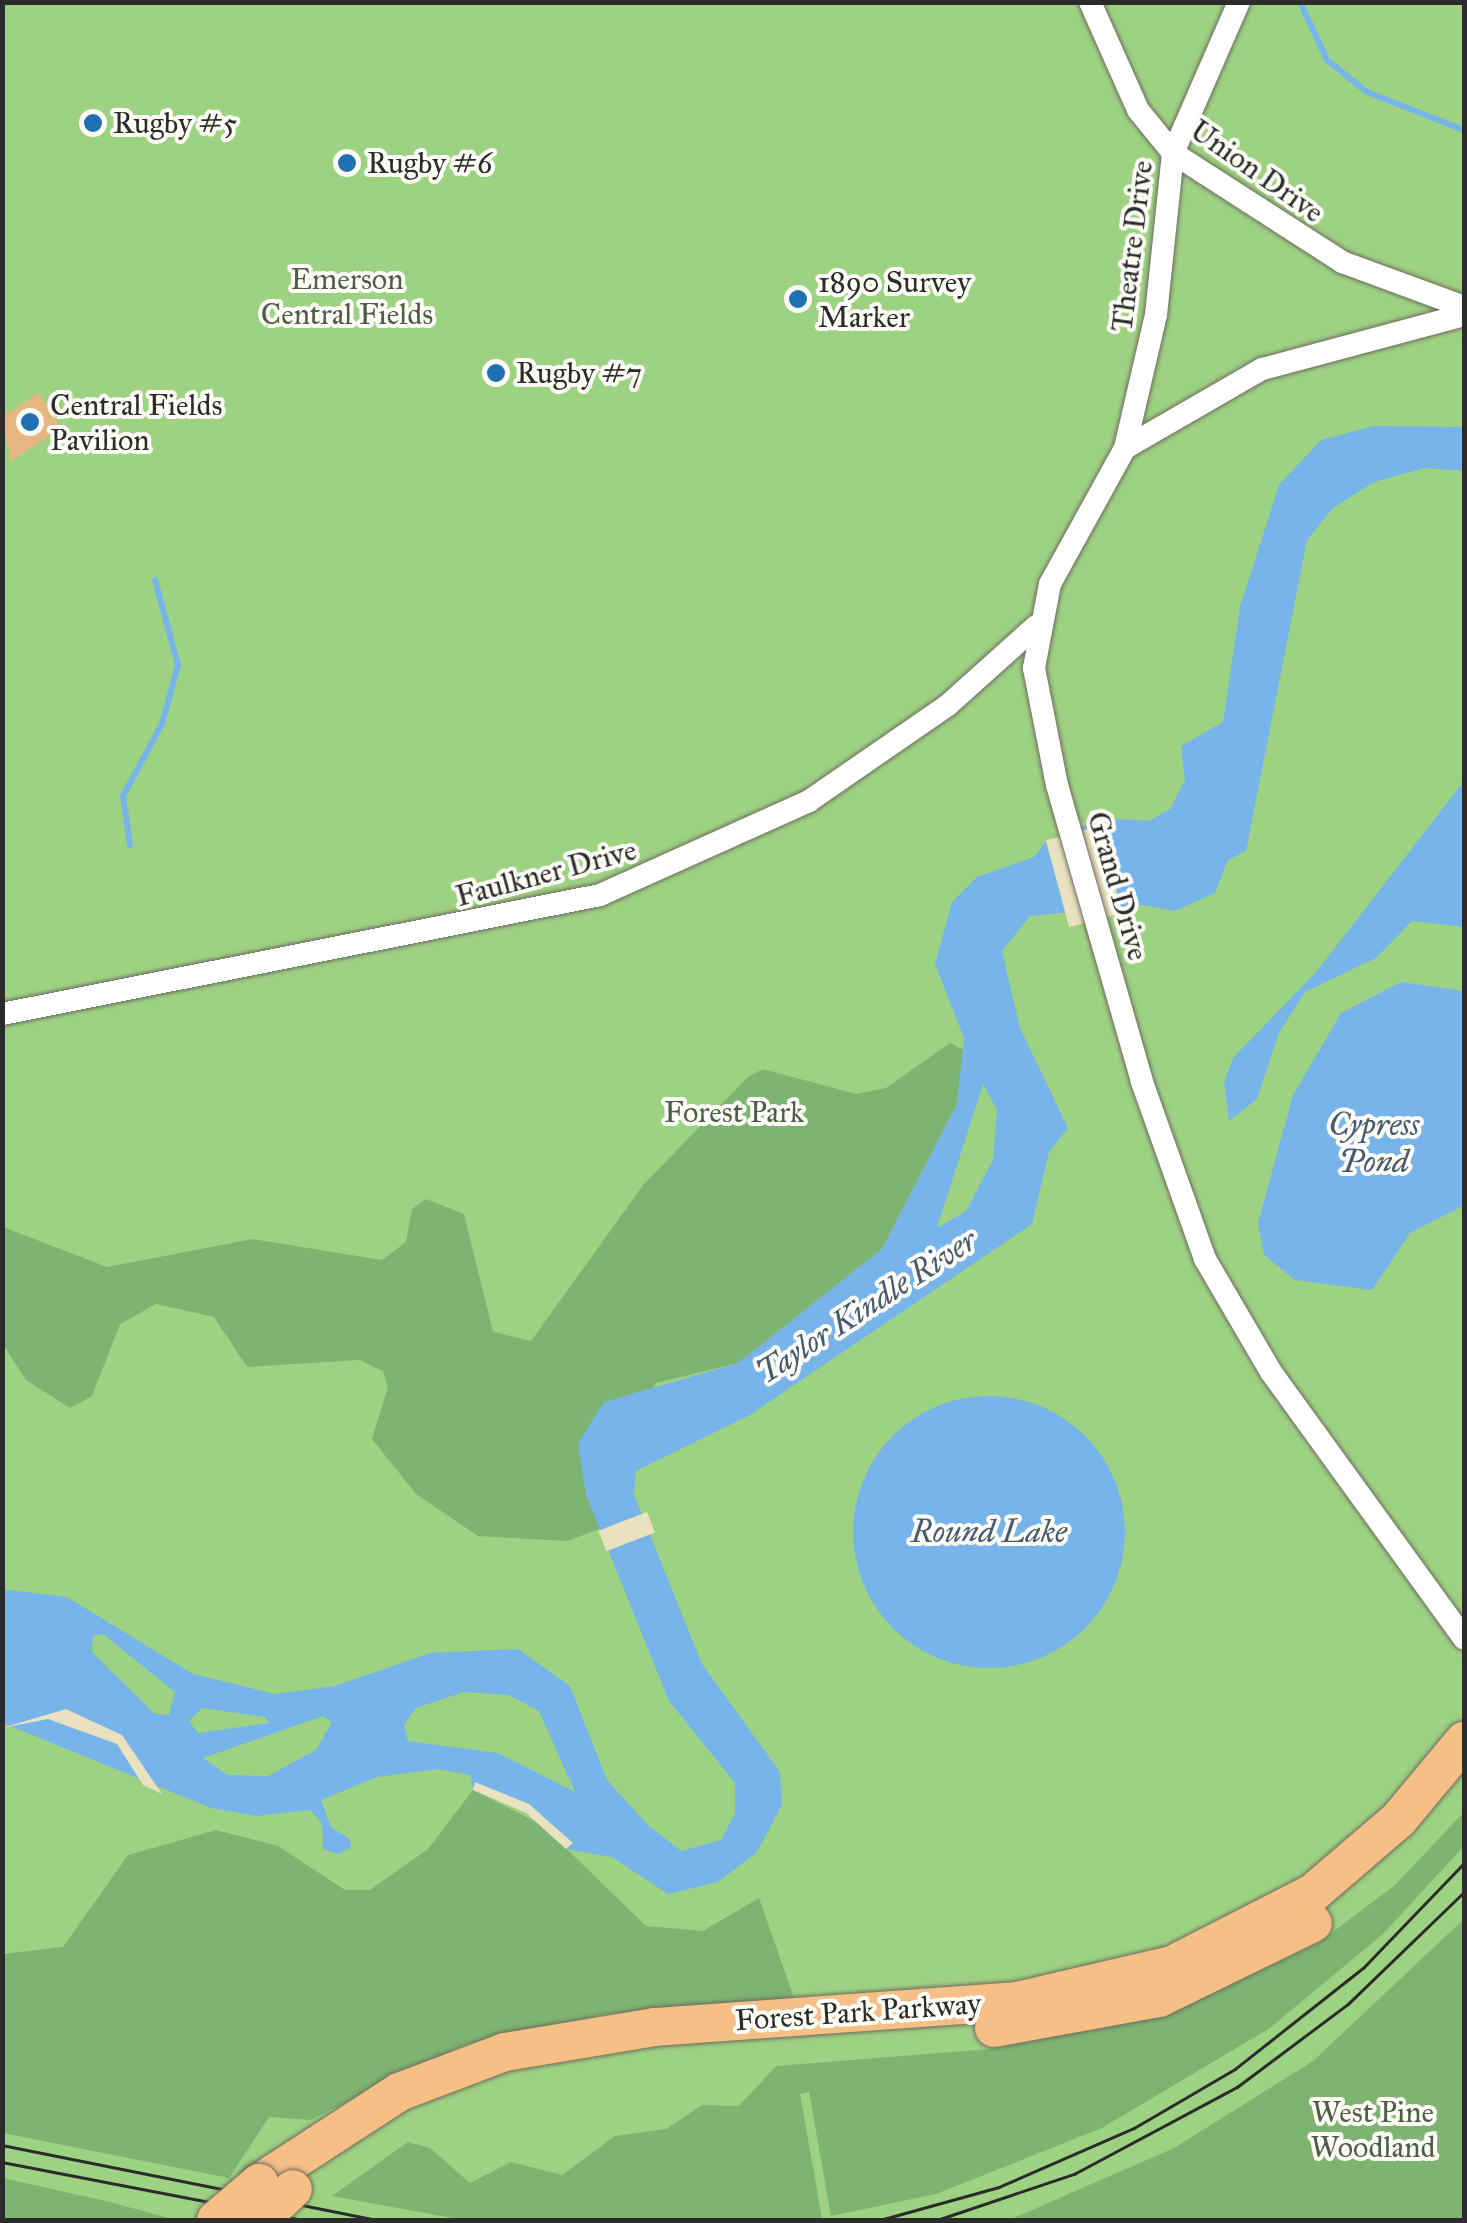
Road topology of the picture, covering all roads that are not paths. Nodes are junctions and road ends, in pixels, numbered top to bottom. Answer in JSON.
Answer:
{"nodes":[{"id":1,"x":1090,"y":2,"type":"edge"},
{"id":2,"x":1239,"y":2,"type":"edge"},
{"id":3,"x":1173,"y":153,"type":"junction"},
{"id":4,"x":1464,"y":307,"type":"edge"},
{"id":5,"x":1464,"y":315,"type":"edge"},
{"id":6,"x":1126,"y":448,"type":"junction"},
{"id":7,"x":1036,"y":626,"type":"junction"},
{"id":8,"x":2,"y":1014,"type":"edge"},
{"id":9,"x":1464,"y":1639,"type":"edge"},
{"id":10,"x":1464,"y":1741,"type":"edge"},
{"id":11,"x":1464,"y":1782,"type":"edge"},
{"id":12,"x":271,"y":2198,"type":"edge"},
{"id":13,"x":216,"y":2220,"type":"edge"}],
"edges":[{"from":1,"to":3,"type":"street","name":"Union Drive"},
{"from":2,"to":3,"type":"street","name":"Theatre Drive"},
{"from":3,"to":4,"type":"street","name":"Union Drive"},
{"from":3,"to":6,"type":"street","name":"Theatre Drive"},
{"from":5,"to":6,"type":"street","name":"Grand Drive"},
{"from":6,"to":7,"type":"street","name":"Grand Drive"},
{"from":7,"to":8,"type":"street","name":"Faulkner Drive"},
{"from":7,"to":9,"type":"street","name":"Grand Drive"},
{"from":10,"to":12,"type":"main road","name":"Forest Park Parkway"},
{"from":11,"to":12,"type":"main road","name":"Forest Park Parkway"},
{"from":12,"to":13,"type":"main road","name":"Forest Park Parkway","bridge":true}]}
